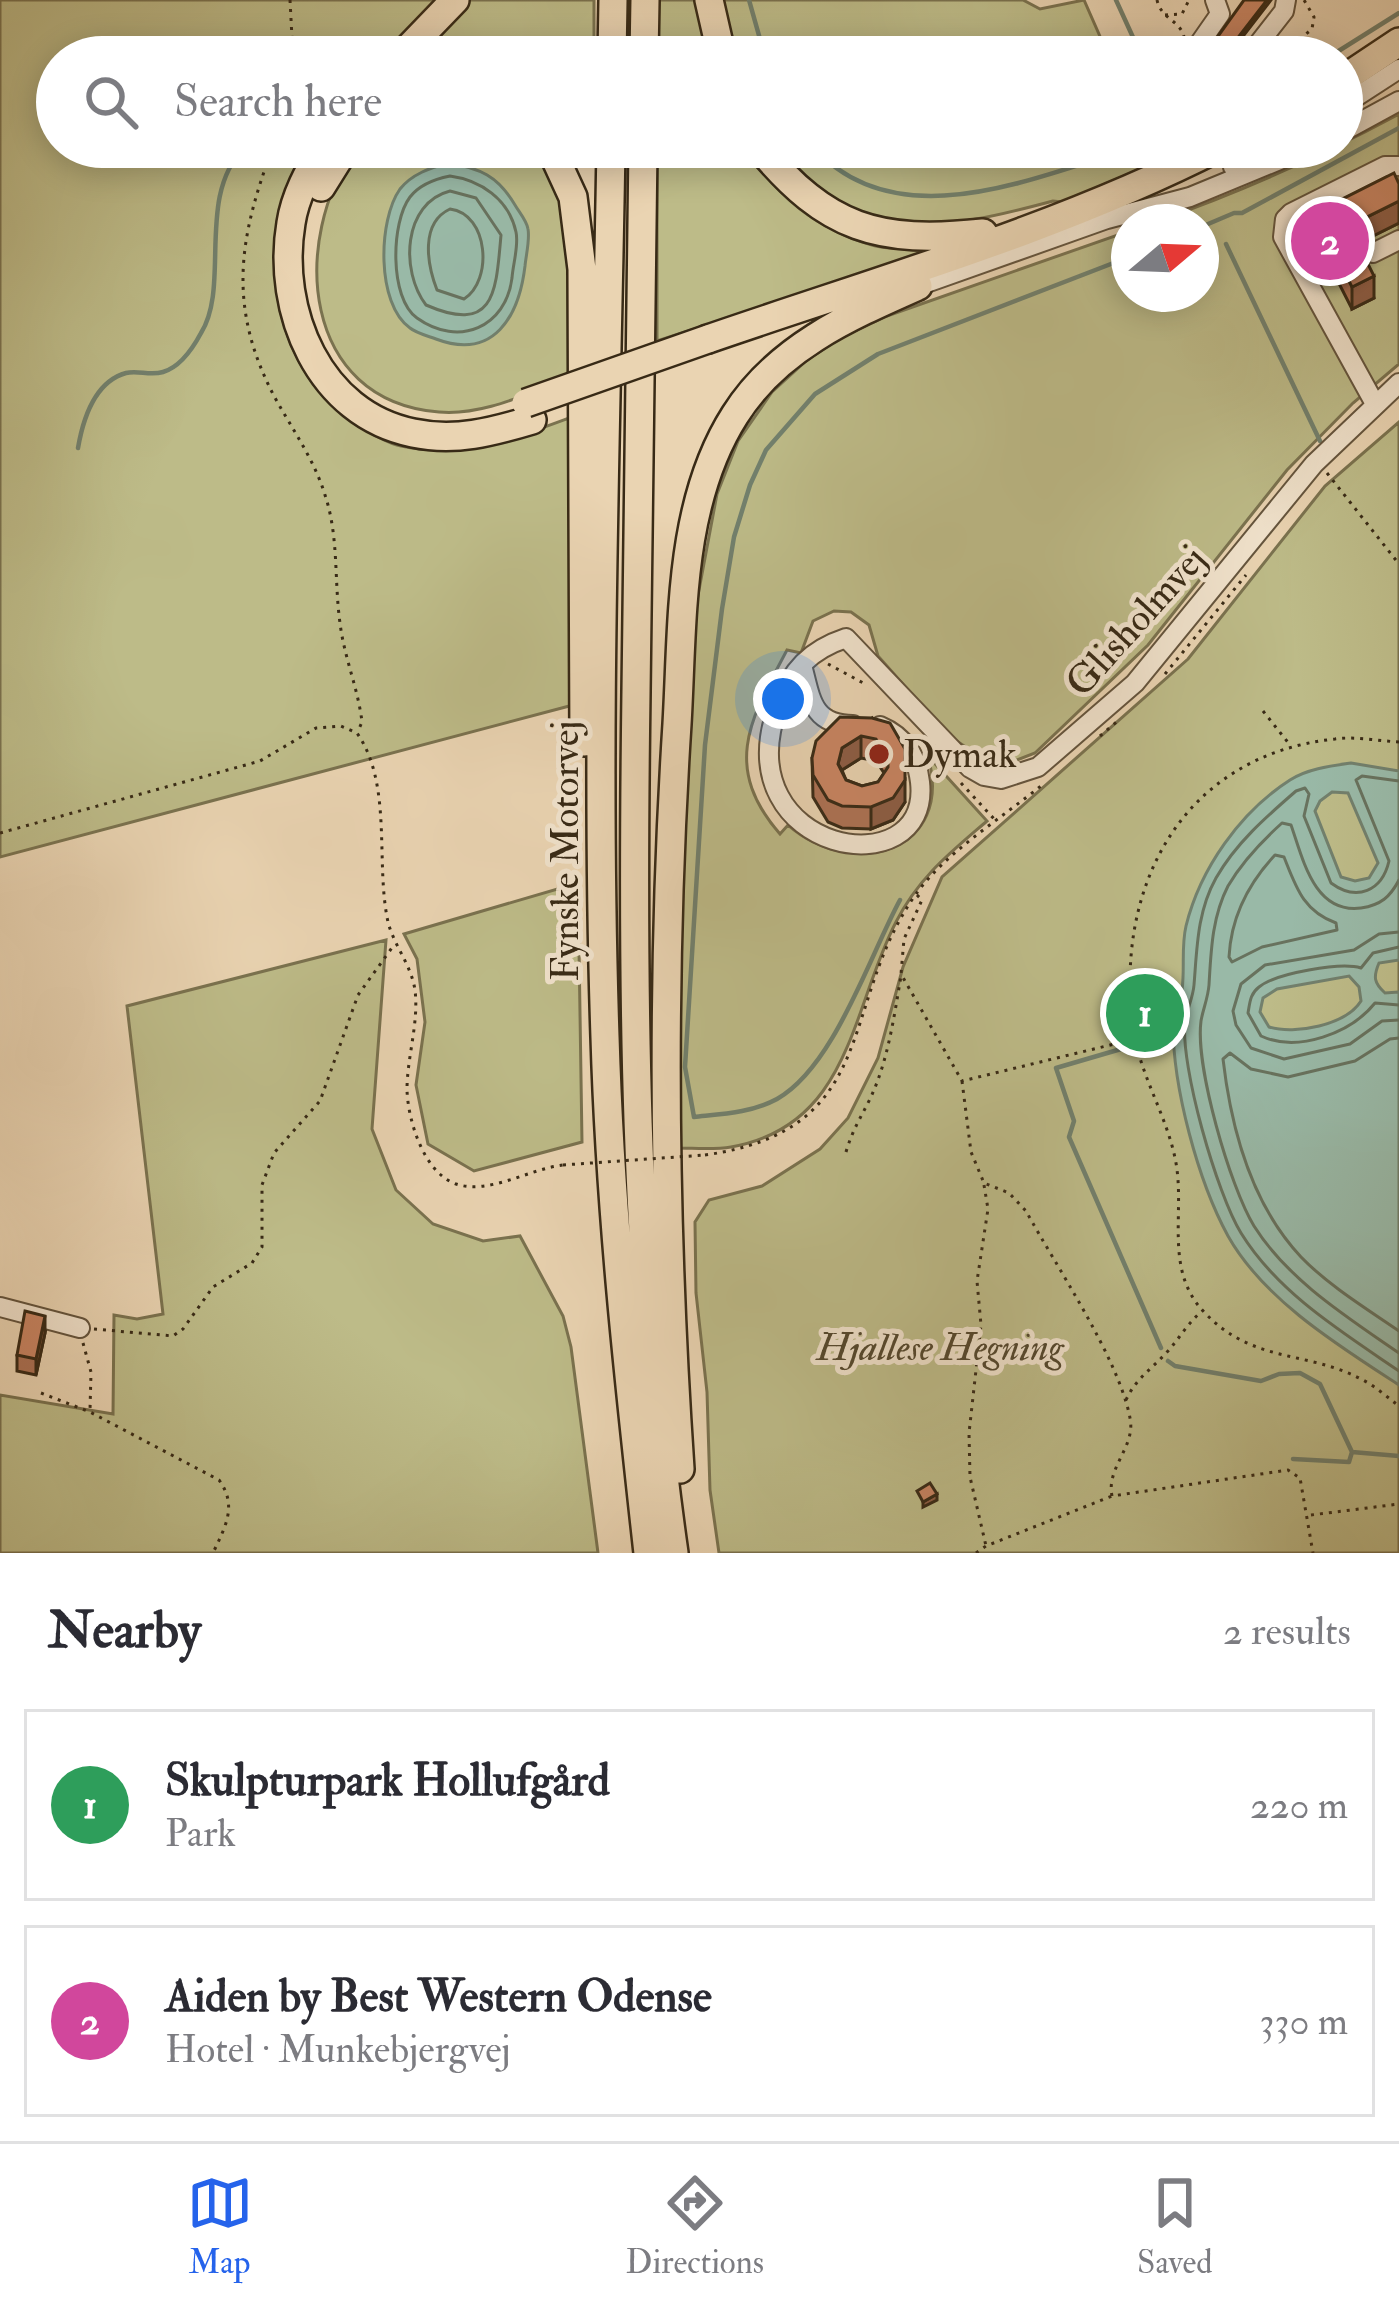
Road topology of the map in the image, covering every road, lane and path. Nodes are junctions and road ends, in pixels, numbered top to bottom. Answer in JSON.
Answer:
{"nodes":[{"id":1,"x":290,"y":0,"type":"edge"},
{"id":2,"x":455,"y":0,"type":"edge"},
{"id":3,"x":613,"y":0,"type":"edge"},
{"id":4,"x":645,"y":0,"type":"edge"},
{"id":5,"x":709,"y":0,"type":"edge"},
{"id":6,"x":1157,"y":0,"type":"edge"},
{"id":7,"x":1189,"y":0,"type":"edge"},
{"id":8,"x":1215,"y":0,"type":"edge"},
{"id":9,"x":1286,"y":0,"type":"edge"},
{"id":10,"x":1304,"y":0,"type":"edge"},
{"id":11,"x":1162,"y":13,"type":"junction"},
{"id":12,"x":291,"y":36,"type":"edge"},
{"id":13,"x":420,"y":36,"type":"edge"},
{"id":14,"x":612,"y":36,"type":"edge"},
{"id":15,"x":644,"y":36,"type":"edge"},
{"id":16,"x":717,"y":36,"type":"edge"},
{"id":17,"x":1183,"y":36,"type":"edge"},
{"id":18,"x":1199,"y":36,"type":"edge"},
{"id":19,"x":1264,"y":36,"type":"edge"},
{"id":20,"x":1304,"y":36,"type":"edge"},
{"id":21,"x":1399,"y":42,"type":"edge"},
{"id":22,"x":1363,"y":66,"type":"edge"},
{"id":23,"x":1399,"y":69,"type":"edge"},
{"id":24,"x":1399,"y":88,"type":"edge"},
{"id":25,"x":1363,"y":92,"type":"edge"},
{"id":26,"x":1399,"y":101,"type":"edge"},
{"id":27,"x":1363,"y":107,"type":"edge"},
{"id":28,"x":1363,"y":120,"type":"edge"},
{"id":29,"x":1399,"y":166,"type":"edge"},
{"id":30,"x":265,"y":168,"type":"edge"},
{"id":31,"x":311,"y":168,"type":"edge"},
{"id":32,"x":331,"y":168,"type":"edge"},
{"id":33,"x":560,"y":168,"type":"edge"},
{"id":34,"x":610,"y":168,"type":"edge"},
{"id":35,"x":643,"y":168,"type":"edge"},
{"id":36,"x":776,"y":168,"type":"edge"},
{"id":37,"x":1169,"y":168,"type":"edge"},
{"id":38,"x":1229,"y":168,"type":"edge"},
{"id":39,"x":1260,"y":168,"type":"edge"},
{"id":40,"x":1068,"y":211,"type":"junction"},
{"id":41,"x":1107,"y":218,"type":"junction"},
{"id":42,"x":1399,"y":239,"type":"edge"},
{"id":43,"x":1373,"y":253,"type":"dead end"},
{"id":44,"x":918,"y":286,"type":"junction"},
{"id":45,"x":711,"y":348,"type":"junction"},
{"id":46,"x":1399,"y":383,"type":"edge"},
{"id":47,"x":1375,"y":404,"type":"junction"},
{"id":48,"x":529,"y":412,"type":"junction"},
{"id":49,"x":1326,"y":472,"type":"dead end"},
{"id":50,"x":1399,"y":564,"type":"edge"},
{"id":51,"x":802,"y":665,"type":"junction"},
{"id":52,"x":1263,"y":711,"type":"dead end"},
{"id":53,"x":357,"y":733,"type":"junction"},
{"id":54,"x":1399,"y":742,"type":"edge"},
{"id":55,"x":1291,"y":747,"type":"junction"},
{"id":56,"x":0,"y":832,"type":"edge"},
{"id":57,"x":980,"y":836,"type":"dead end"},
{"id":58,"x":916,"y":893,"type":"junction"},
{"id":59,"x":396,"y":942,"type":"junction"},
{"id":60,"x":902,"y":974,"type":"junction"},
{"id":61,"x":1135,"y":1039,"type":"junction"},
{"id":62,"x":605,"y":1041,"type":"junction"},
{"id":63,"x":962,"y":1081,"type":"junction"},
{"id":64,"x":847,"y":1152,"type":"dead end"},
{"id":65,"x":984,"y":1184,"type":"junction"},
{"id":66,"x":0,"y":1307,"type":"edge"},
{"id":67,"x":1200,"y":1312,"type":"junction"},
{"id":68,"x":81,"y":1333,"type":"junction"},
{"id":69,"x":41,"y":1393,"type":"dead end"},
{"id":70,"x":1126,"y":1401,"type":"junction"},
{"id":71,"x":1399,"y":1406,"type":"edge"},
{"id":72,"x":90,"y":1412,"type":"junction"},
{"id":73,"x":1112,"y":1496,"type":"junction"},
{"id":74,"x":1399,"y":1504,"type":"edge"},
{"id":75,"x":1309,"y":1515,"type":"junction"},
{"id":76,"x":986,"y":1546,"type":"junction"},
{"id":77,"x":213,"y":1553,"type":"edge"},
{"id":78,"x":648,"y":1553,"type":"edge"},
{"id":79,"x":674,"y":1553,"type":"edge"},
{"id":80,"x":686,"y":1553,"type":"edge"},
{"id":81,"x":976,"y":1553,"type":"edge"},
{"id":82,"x":1313,"y":1553,"type":"edge"}],
"edges":[{"from":1,"to":12,"type":"path"},
{"from":2,"to":13,"type":"highway"},
{"from":3,"to":14,"type":"highway"},
{"from":4,"to":15,"type":"highway"},
{"from":5,"to":16,"type":"highway"},
{"from":6,"to":11,"type":"path"},
{"from":7,"to":11,"type":"path"},
{"from":8,"to":18,"type":"street"},
{"from":9,"to":19,"type":"street"},
{"from":10,"to":20,"type":"path"},
{"from":11,"to":17,"type":"path"},
{"from":21,"to":22,"type":"highway"},
{"from":23,"to":25,"type":"street"},
{"from":24,"to":27,"type":"street"},
{"from":26,"to":28,"type":"street"},
{"from":29,"to":47,"type":"street"},
{"from":30,"to":53,"type":"path"},
{"from":31,"to":48,"type":"highway"},
{"from":32,"to":48,"type":"highway"},
{"from":33,"to":62,"type":"highway"},
{"from":34,"to":62,"type":"highway","name":"Fynske Motorvej"},
{"from":35,"to":79,"type":"highway","name":"Fynske Motorvej"},
{"from":36,"to":40,"type":"highway"},
{"from":37,"to":40,"type":"highway"},
{"from":38,"to":41,"type":"street"},
{"from":39,"to":41,"type":"street"},
{"from":40,"to":45,"type":"highway"},
{"from":41,"to":44,"type":"street"},
{"from":42,"to":43,"type":"street"},
{"from":44,"to":45,"type":"highway"},
{"from":44,"to":80,"type":"highway"},
{"from":45,"to":48,"type":"highway","bridge":true},
{"from":46,"to":47,"type":"street","name":"Glisholmvej"},
{"from":47,"to":51,"type":"street","name":"Glisholmvej"},
{"from":49,"to":50,"type":"path"},
{"from":51,"to":51,"type":"street"},
{"from":52,"to":55,"type":"path"},
{"from":53,"to":56,"type":"path"},
{"from":53,"to":59,"type":"path"},
{"from":54,"to":55,"type":"path"},
{"from":55,"to":61,"type":"path"},
{"from":57,"to":58,"type":"path"},
{"from":58,"to":59,"type":"path","bridge":true},
{"from":58,"to":60,"type":"path"},
{"from":59,"to":68,"type":"path"},
{"from":60,"to":63,"type":"path"},
{"from":60,"to":64,"type":"path"},
{"from":61,"to":63,"type":"path"},
{"from":61,"to":67,"type":"path"},
{"from":62,"to":78,"type":"highway","name":"Fynske Motorvej"},
{"from":63,"to":65,"type":"path"},
{"from":65,"to":70,"type":"path"},
{"from":65,"to":76,"type":"path"},
{"from":66,"to":68,"type":"street"},
{"from":67,"to":70,"type":"path"},
{"from":67,"to":71,"type":"path"},
{"from":68,"to":72,"type":"path"},
{"from":69,"to":72,"type":"path"},
{"from":70,"to":73,"type":"path"},
{"from":72,"to":77,"type":"path"},
{"from":73,"to":75,"type":"path"},
{"from":73,"to":76,"type":"path"},
{"from":74,"to":75,"type":"path"},
{"from":75,"to":82,"type":"path"},
{"from":76,"to":81,"type":"path"}]}
